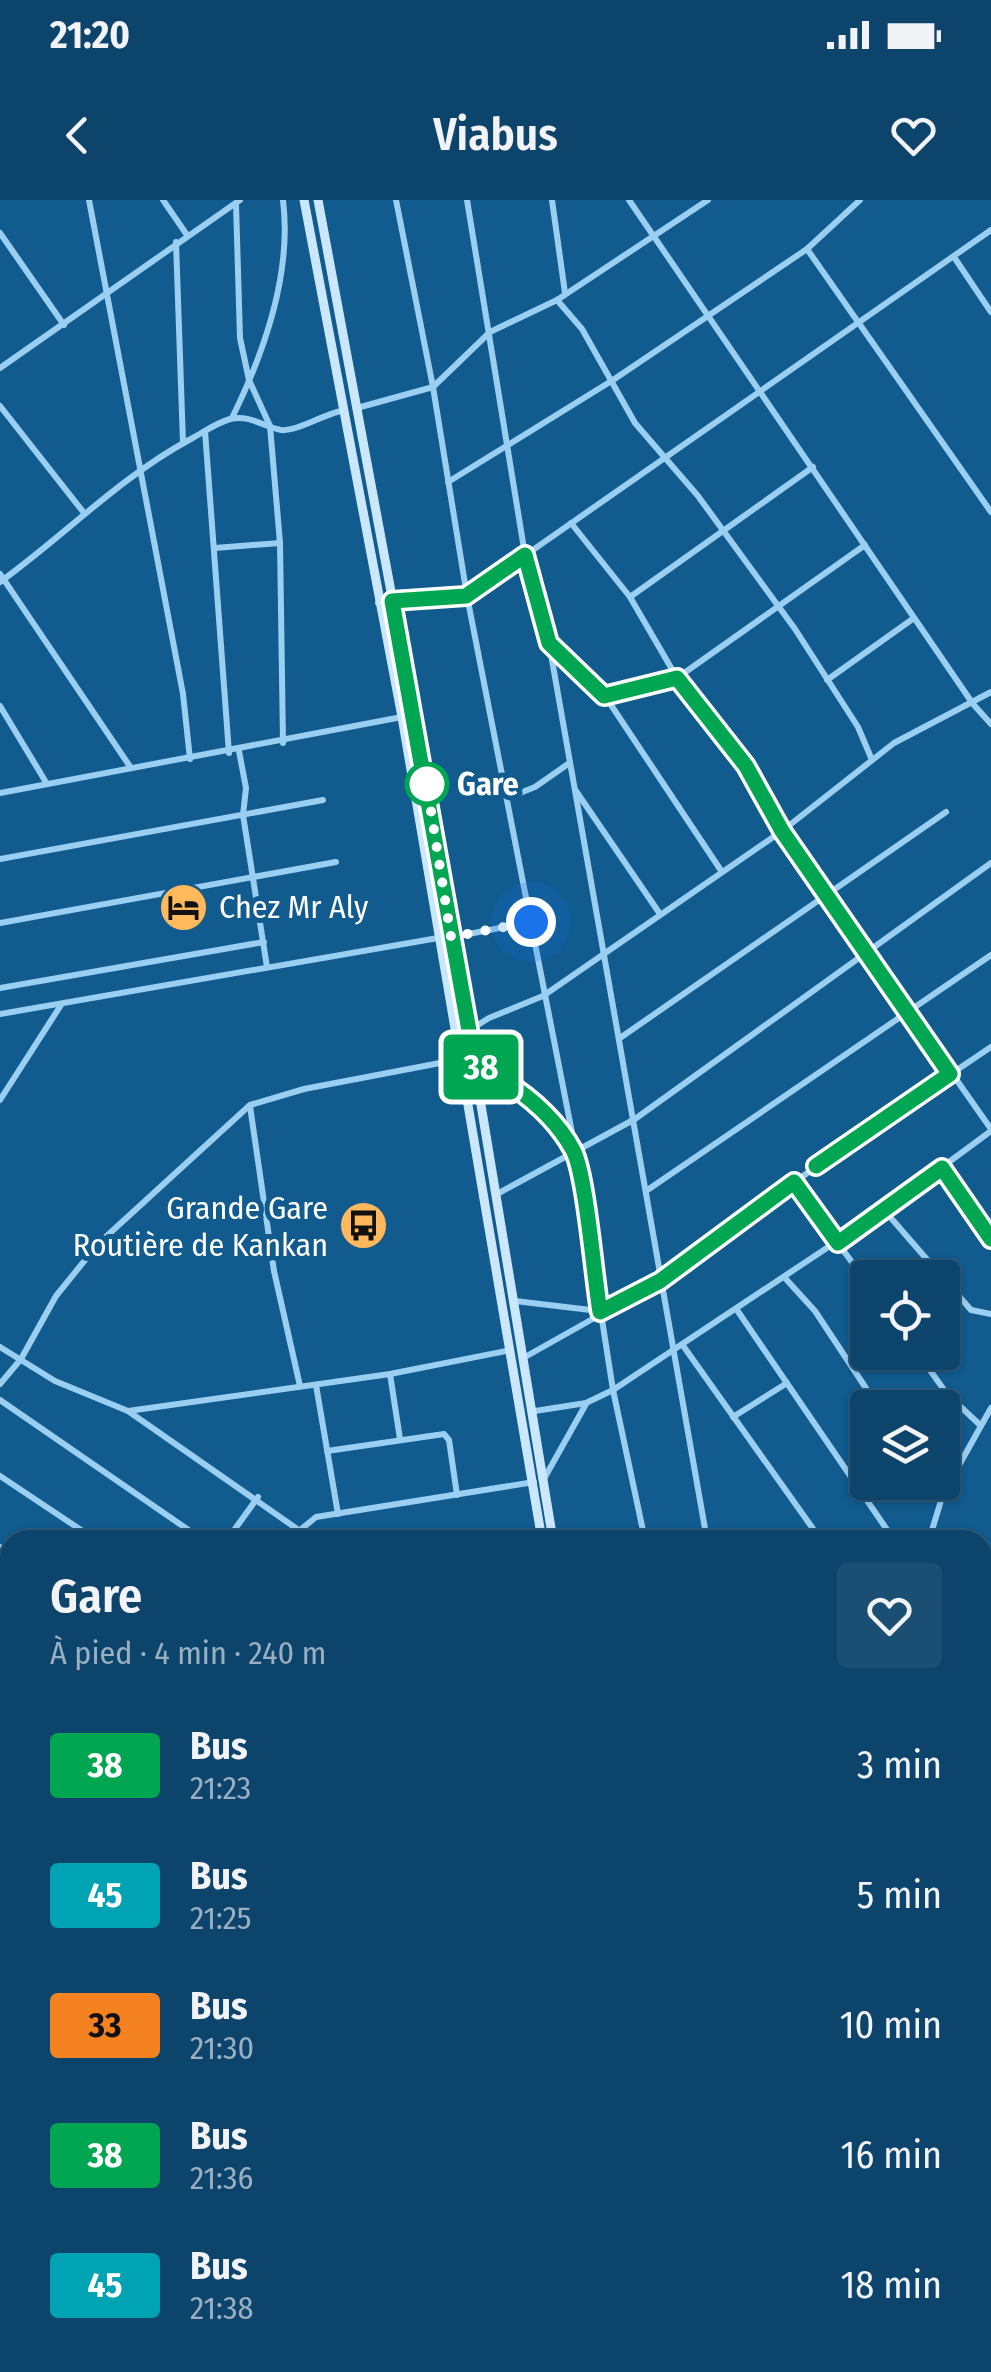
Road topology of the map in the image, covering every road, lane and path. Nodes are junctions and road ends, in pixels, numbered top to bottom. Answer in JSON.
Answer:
{"nodes":[{"id":1,"x":89,"y":200,"type":"edge"},
{"id":2,"x":163,"y":200,"type":"edge"},
{"id":3,"x":283,"y":200,"type":"edge"},
{"id":4,"x":304,"y":200,"type":"edge"},
{"id":5,"x":318,"y":200,"type":"edge"},
{"id":6,"x":396,"y":200,"type":"edge"},
{"id":7,"x":467,"y":200,"type":"edge"},
{"id":8,"x":552,"y":200,"type":"edge"},
{"id":9,"x":629,"y":200,"type":"edge"},
{"id":10,"x":708,"y":200,"type":"edge"},
{"id":11,"x":860,"y":200,"type":"edge"},
{"id":12,"x":238,"y":202,"type":"edge"},
{"id":13,"x":991,"y":230,"type":"edge"},
{"id":14,"x":0,"y":233,"type":"edge"},
{"id":15,"x":653,"y":233,"type":"junction"},
{"id":16,"x":187,"y":235,"type":"junction"},
{"id":17,"x":176,"y":242,"type":"junction"},
{"id":18,"x":806,"y":248,"type":"junction"},
{"id":19,"x":954,"y":257,"type":"junction"},
{"id":20,"x":566,"y":293,"type":"junction"},
{"id":21,"x":108,"y":296,"type":"junction"},
{"id":22,"x":557,"y":300,"type":"junction"},
{"id":23,"x":708,"y":311,"type":"junction"},
{"id":24,"x":991,"y":312,"type":"edge"},
{"id":25,"x":859,"y":322,"type":"junction"},
{"id":26,"x":64,"y":325,"type":"junction"},
{"id":27,"x":490,"y":332,"type":"junction"},
{"id":28,"x":0,"y":368,"type":"edge"},
{"id":29,"x":249,"y":380,"type":"junction"},
{"id":30,"x":613,"y":380,"type":"junction"},
{"id":31,"x":433,"y":387,"type":"junction"},
{"id":32,"x":762,"y":389,"type":"junction"},
{"id":33,"x":0,"y":406,"type":"edge"},
{"id":34,"x":357,"y":408,"type":"junction"},
{"id":35,"x":345,"y":410,"type":"junction"},
{"id":36,"x":232,"y":418,"type":"junction"},
{"id":37,"x":270,"y":426,"type":"junction"},
{"id":38,"x":205,"y":431,"type":"junction"},
{"id":39,"x":508,"y":442,"type":"junction"},
{"id":40,"x":183,"y":443,"type":"junction"},
{"id":41,"x":663,"y":458,"type":"junction"},
{"id":42,"x":813,"y":466,"type":"junction"},
{"id":43,"x":137,"y":469,"type":"junction"},
{"id":44,"x":448,"y":482,"type":"junction"},
{"id":45,"x":991,"y":512,"type":"edge"},
{"id":46,"x":84,"y":513,"type":"junction"},
{"id":47,"x":571,"y":523,"type":"junction"},
{"id":48,"x":720,"y":529,"type":"junction"},
{"id":49,"x":280,"y":543,"type":"junction"},
{"id":50,"x":865,"y":545,"type":"junction"},
{"id":51,"x":215,"y":548,"type":"junction"},
{"id":52,"x":525,"y":555,"type":"junction"},
{"id":53,"x":1,"y":578,"type":"edge"},
{"id":54,"x":466,"y":596,"type":"junction"},
{"id":55,"x":630,"y":597,"type":"junction"},
{"id":56,"x":392,"y":601,"type":"junction"},
{"id":57,"x":378,"y":603,"type":"junction"},
{"id":58,"x":777,"y":607,"type":"junction"},
{"id":59,"x":914,"y":618,"type":"junction"},
{"id":60,"x":549,"y":643,"type":"junction"},
{"id":61,"x":677,"y":678,"type":"junction"},
{"id":62,"x":828,"y":680,"type":"junction"},
{"id":63,"x":991,"y":692,"type":"edge"},
{"id":64,"x":604,"y":696,"type":"junction"},
{"id":65,"x":973,"y":704,"type":"junction"},
{"id":66,"x":0,"y":706,"type":"edge"},
{"id":67,"x":414,"y":715,"type":"junction"},
{"id":68,"x":402,"y":718,"type":"junction"},
{"id":69,"x":991,"y":724,"type":"edge"},
{"id":70,"x":283,"y":743,"type":"junction"},
{"id":71,"x":239,"y":751,"type":"junction"},
{"id":72,"x":230,"y":753,"type":"junction"},
{"id":73,"x":190,"y":759,"type":"junction"},
{"id":74,"x":872,"y":760,"type":"junction"},
{"id":75,"x":568,"y":764,"type":"junction"},
{"id":76,"x":131,"y":768,"type":"junction"},
{"id":77,"x":47,"y":784,"type":"junction"},
{"id":78,"x":574,"y":788,"type":"junction"},
{"id":79,"x":0,"y":794,"type":"edge"},
{"id":80,"x":507,"y":798,"type":"junction"},
{"id":81,"x":323,"y":800,"type":"dead end"},
{"id":82,"x":946,"y":812,"type":"dead end"},
{"id":83,"x":243,"y":815,"type":"junction"},
{"id":84,"x":782,"y":831,"type":"junction"},
{"id":85,"x":0,"y":859,"type":"edge"},
{"id":86,"x":336,"y":862,"type":"dead end"},
{"id":87,"x":991,"y":863,"type":"edge"},
{"id":88,"x":720,"y":869,"type":"junction"},
{"id":89,"x":254,"y":878,"type":"junction"},
{"id":90,"x":826,"y":893,"type":"junction"},
{"id":91,"x":660,"y":914,"type":"junction"},
{"id":92,"x":531,"y":922,"type":"junction"},
{"id":93,"x":0,"y":924,"type":"edge"},
{"id":94,"x":451,"y":937,"type":"junction"},
{"id":95,"x":438,"y":938,"type":"junction"},
{"id":96,"x":264,"y":942,"type":"junction"},
{"id":97,"x":868,"y":951,"type":"junction"},
{"id":98,"x":991,"y":954,"type":"edge"},
{"id":99,"x":602,"y":956,"type":"junction"},
{"id":100,"x":268,"y":967,"type":"junction"},
{"id":101,"x":0,"y":988,"type":"edge"},
{"id":102,"x":543,"y":996,"type":"junction"},
{"id":103,"x":62,"y":1004,"type":"junction"},
{"id":104,"x":910,"y":1011,"type":"junction"},
{"id":105,"x":0,"y":1014,"type":"edge"},
{"id":106,"x":469,"y":1032,"type":"junction"},
{"id":107,"x":457,"y":1038,"type":"junction"},
{"id":108,"x":620,"y":1038,"type":"junction"},
{"id":109,"x":991,"y":1047,"type":"edge"},
{"id":110,"x":461,"y":1061,"type":"junction"},
{"id":111,"x":475,"y":1064,"type":"junction"},
{"id":112,"x":950,"y":1074,"type":"junction"},
{"id":113,"x":0,"y":1100,"type":"edge"},
{"id":114,"x":250,"y":1105,"type":"junction"},
{"id":115,"x":635,"y":1119,"type":"junction"},
{"id":116,"x":991,"y":1130,"type":"edge"},
{"id":117,"x":576,"y":1154,"type":"junction"},
{"id":118,"x":942,"y":1168,"type":"junction"},
{"id":119,"x":794,"y":1182,"type":"junction"},
{"id":120,"x":646,"y":1192,"type":"junction"},
{"id":121,"x":497,"y":1194,"type":"junction"},
{"id":122,"x":884,"y":1210,"type":"junction"},
{"id":123,"x":991,"y":1239,"type":"edge"},
{"id":124,"x":838,"y":1243,"type":"junction"},
{"id":125,"x":850,"y":1260,"type":"edge"},
{"id":126,"x":785,"y":1278,"type":"junction"},
{"id":127,"x":660,"y":1281,"type":"junction"},
{"id":128,"x":515,"y":1301,"type":"junction"},
{"id":129,"x":738,"y":1310,"type":"junction"},
{"id":130,"x":600,"y":1312,"type":"junction"},
{"id":131,"x":991,"y":1314,"type":"edge"},
{"id":132,"x":0,"y":1347,"type":"edge"},
{"id":133,"x":680,"y":1349,"type":"junction"},
{"id":134,"x":511,"y":1350,"type":"junction"},
{"id":135,"x":525,"y":1357,"type":"junction"},
{"id":136,"x":21,"y":1359,"type":"junction"},
{"id":137,"x":931,"y":1370,"type":"edge"},
{"id":138,"x":390,"y":1374,"type":"junction"},
{"id":139,"x":787,"y":1383,"type":"junction"},
{"id":140,"x":0,"y":1384,"type":"edge"},
{"id":141,"x":316,"y":1385,"type":"junction"},
{"id":142,"x":300,"y":1386,"type":"junction"},
{"id":143,"x":613,"y":1390,"type":"junction"},
{"id":144,"x":866,"y":1390,"type":"edge"},
{"id":145,"x":0,"y":1400,"type":"edge"},
{"id":146,"x":586,"y":1403,"type":"junction"},
{"id":147,"x":991,"y":1408,"type":"edge"},
{"id":148,"x":128,"y":1411,"type":"junction"},
{"id":149,"x":535,"y":1411,"type":"junction"},
{"id":150,"x":733,"y":1417,"type":"junction"},
{"id":151,"x":979,"y":1424,"type":"junction"},
{"id":152,"x":400,"y":1439,"type":"junction"},
{"id":153,"x":327,"y":1451,"type":"junction"},
{"id":154,"x":0,"y":1476,"type":"edge"},
{"id":155,"x":545,"y":1477,"type":"junction"},
{"id":156,"x":534,"y":1482,"type":"junction"},
{"id":157,"x":458,"y":1495,"type":"junction"},
{"id":158,"x":258,"y":1497,"type":"junction"},
{"id":159,"x":338,"y":1514,"type":"junction"},
{"id":160,"x":81,"y":1530,"type":"edge"},
{"id":161,"x":188,"y":1530,"type":"edge"},
{"id":162,"x":234,"y":1530,"type":"edge"},
{"id":163,"x":297,"y":1530,"type":"edge"},
{"id":164,"x":299,"y":1530,"type":"edge"},
{"id":165,"x":541,"y":1530,"type":"edge"},
{"id":166,"x":552,"y":1530,"type":"edge"},
{"id":167,"x":642,"y":1530,"type":"edge"},
{"id":168,"x":706,"y":1530,"type":"edge"},
{"id":169,"x":814,"y":1530,"type":"edge"},
{"id":170,"x":887,"y":1530,"type":"edge"},
{"id":171,"x":932,"y":1530,"type":"edge"}],
"edges":[{"from":1,"to":21,"type":"street"},
{"from":2,"to":16,"type":"street"},
{"from":3,"to":29,"type":"street"},
{"from":4,"to":35,"type":"main road"},
{"from":5,"to":34,"type":"main road"},
{"from":6,"to":31,"type":"street"},
{"from":7,"to":27,"type":"street"},
{"from":8,"to":20,"type":"street"},
{"from":9,"to":15,"type":"street"},
{"from":10,"to":15,"type":"street"},
{"from":11,"to":18,"type":"street"},
{"from":12,"to":16,"type":"street"},
{"from":12,"to":29,"type":"street"},
{"from":13,"to":19,"type":"street"},
{"from":14,"to":26,"type":"street"},
{"from":15,"to":20,"type":"street"},
{"from":15,"to":23,"type":"street"},
{"from":16,"to":17,"type":"street"},
{"from":17,"to":21,"type":"street"},
{"from":17,"to":40,"type":"street"},
{"from":18,"to":23,"type":"street"},
{"from":18,"to":25,"type":"street"},
{"from":19,"to":24,"type":"street"},
{"from":19,"to":25,"type":"street"},
{"from":20,"to":22,"type":"street"},
{"from":21,"to":26,"type":"street"},
{"from":21,"to":43,"type":"street"},
{"from":22,"to":27,"type":"street"},
{"from":22,"to":30,"type":"street"},
{"from":23,"to":30,"type":"street"},
{"from":23,"to":32,"type":"street"},
{"from":25,"to":32,"type":"street"},
{"from":25,"to":45,"type":"street"},
{"from":26,"to":28,"type":"street"},
{"from":27,"to":31,"type":"street"},
{"from":27,"to":39,"type":"street"},
{"from":29,"to":36,"type":"street"},
{"from":29,"to":37,"type":"street"},
{"from":30,"to":39,"type":"street"},
{"from":30,"to":41,"type":"street"},
{"from":31,"to":34,"type":"street"},
{"from":31,"to":44,"type":"street"},
{"from":32,"to":41,"type":"street"},
{"from":32,"to":42,"type":"street"},
{"from":33,"to":46,"type":"street"},
{"from":34,"to":56,"type":"main road"},
{"from":35,"to":37,"type":"street"},
{"from":35,"to":57,"type":"main road"},
{"from":36,"to":37,"type":"street"},
{"from":36,"to":38,"type":"street"},
{"from":37,"to":49,"type":"street"},
{"from":38,"to":40,"type":"street"},
{"from":38,"to":51,"type":"street"},
{"from":39,"to":44,"type":"street"},
{"from":39,"to":52,"type":"street"},
{"from":40,"to":43,"type":"street"},
{"from":41,"to":47,"type":"street"},
{"from":41,"to":48,"type":"street"},
{"from":42,"to":48,"type":"street"},
{"from":42,"to":50,"type":"street"},
{"from":43,"to":46,"type":"street"},
{"from":43,"to":73,"type":"street"},
{"from":44,"to":54,"type":"street"},
{"from":46,"to":53,"type":"street"},
{"from":47,"to":52,"type":"street"},
{"from":47,"to":55,"type":"street"},
{"from":48,"to":55,"type":"street"},
{"from":48,"to":58,"type":"street"},
{"from":49,"to":51,"type":"street"},
{"from":49,"to":70,"type":"street"},
{"from":50,"to":58,"type":"street"},
{"from":50,"to":59,"type":"street"},
{"from":51,"to":72,"type":"street"},
{"from":52,"to":54,"type":"street"},
{"from":52,"to":60,"type":"street"},
{"from":53,"to":76,"type":"street"},
{"from":54,"to":56,"type":"street"},
{"from":54,"to":80,"type":"street"},
{"from":55,"to":61,"type":"street"},
{"from":56,"to":57,"type":"street"},
{"from":56,"to":67,"type":"main road"},
{"from":57,"to":68,"type":"main road"},
{"from":58,"to":61,"type":"street"},
{"from":58,"to":62,"type":"street"},
{"from":59,"to":62,"type":"street"},
{"from":59,"to":65,"type":"street"},
{"from":60,"to":64,"type":"street"},
{"from":60,"to":75,"type":"street"},
{"from":61,"to":64,"type":"street"},
{"from":61,"to":84,"type":"street"},
{"from":62,"to":74,"type":"street"},
{"from":63,"to":65,"type":"street"},
{"from":64,"to":88,"type":"street"},
{"from":65,"to":69,"type":"street"},
{"from":65,"to":74,"type":"street"},
{"from":66,"to":77,"type":"street"},
{"from":67,"to":68,"type":"main road"},
{"from":67,"to":94,"type":"main road"},
{"from":68,"to":70,"type":"street"},
{"from":68,"to":95,"type":"main road"},
{"from":70,"to":71,"type":"street"},
{"from":71,"to":72,"type":"street"},
{"from":71,"to":83,"type":"street"},
{"from":72,"to":73,"type":"street"},
{"from":73,"to":76,"type":"street"},
{"from":74,"to":84,"type":"street"},
{"from":75,"to":78,"type":"street"},
{"from":75,"to":80,"type":"street"},
{"from":76,"to":77,"type":"street"},
{"from":77,"to":79,"type":"street"},
{"from":78,"to":91,"type":"street"},
{"from":78,"to":99,"type":"street"},
{"from":80,"to":92,"type":"street"},
{"from":81,"to":83,"type":"street"},
{"from":82,"to":90,"type":"street"},
{"from":83,"to":85,"type":"street"},
{"from":83,"to":89,"type":"street"},
{"from":84,"to":88,"type":"street"},
{"from":84,"to":90,"type":"street"},
{"from":86,"to":89,"type":"street"},
{"from":87,"to":97,"type":"street"},
{"from":88,"to":91,"type":"street"},
{"from":89,"to":93,"type":"street"},
{"from":89,"to":96,"type":"street"},
{"from":90,"to":97,"type":"street"},
{"from":90,"to":108,"type":"street"},
{"from":91,"to":99,"type":"street"},
{"from":92,"to":94,"type":"street"},
{"from":92,"to":102,"type":"street"},
{"from":94,"to":106,"type":"main road"},
{"from":95,"to":100,"type":"street"},
{"from":95,"to":107,"type":"main road"},
{"from":96,"to":100,"type":"street"},
{"from":96,"to":101,"type":"street"},
{"from":97,"to":104,"type":"street"},
{"from":97,"to":115,"type":"street"},
{"from":98,"to":104,"type":"street"},
{"from":99,"to":102,"type":"street"},
{"from":99,"to":108,"type":"street"},
{"from":100,"to":103,"type":"street"},
{"from":102,"to":106,"type":"street"},
{"from":102,"to":117,"type":"street"},
{"from":103,"to":105,"type":"street"},
{"from":103,"to":113,"type":"street"},
{"from":104,"to":112,"type":"street"},
{"from":104,"to":120,"type":"street"},
{"from":106,"to":107,"type":"street"},
{"from":106,"to":111,"type":"main road"},
{"from":107,"to":110,"type":"main road"},
{"from":108,"to":115,"type":"street"},
{"from":109,"to":112,"type":"street"},
{"from":110,"to":111,"type":"street"},
{"from":110,"to":114,"type":"street"},
{"from":110,"to":134,"type":"main road"},
{"from":111,"to":117,"type":"street"},
{"from":111,"to":121,"type":"main road"},
{"from":112,"to":116,"type":"street"},
{"from":112,"to":119,"type":"street"},
{"from":114,"to":136,"type":"street"},
{"from":114,"to":142,"type":"street"},
{"from":115,"to":117,"type":"street"},
{"from":115,"to":120,"type":"street"},
{"from":116,"to":118,"type":"street"},
{"from":117,"to":121,"type":"street"},
{"from":117,"to":130,"type":"street"},
{"from":118,"to":122,"type":"street"},
{"from":118,"to":123,"type":"street"},
{"from":119,"to":124,"type":"street"},
{"from":119,"to":127,"type":"street"},
{"from":120,"to":127,"type":"street"},
{"from":121,"to":128,"type":"main road"},
{"from":122,"to":124,"type":"street"},
{"from":122,"to":131,"type":"street"},
{"from":124,"to":125,"type":"street"},
{"from":124,"to":126,"type":"street"},
{"from":126,"to":129,"type":"street"},
{"from":126,"to":144,"type":"street"},
{"from":127,"to":130,"type":"street"},
{"from":127,"to":133,"type":"street"},
{"from":128,"to":130,"type":"street"},
{"from":128,"to":135,"type":"main road"},
{"from":129,"to":133,"type":"street"},
{"from":129,"to":139,"type":"street"},
{"from":130,"to":135,"type":"street"},
{"from":130,"to":143,"type":"street"},
{"from":132,"to":136,"type":"street"},
{"from":133,"to":143,"type":"street"},
{"from":133,"to":150,"type":"street"},
{"from":133,"to":168,"type":"street"},
{"from":134,"to":138,"type":"street"},
{"from":134,"to":156,"type":"main road"},
{"from":135,"to":149,"type":"main road"},
{"from":136,"to":140,"type":"street"},
{"from":136,"to":148,"type":"street"},
{"from":137,"to":151,"type":"street"},
{"from":138,"to":141,"type":"street"},
{"from":138,"to":152,"type":"street"},
{"from":139,"to":150,"type":"street"},
{"from":139,"to":170,"type":"street"},
{"from":141,"to":142,"type":"street"},
{"from":141,"to":153,"type":"street"},
{"from":142,"to":148,"type":"street"},
{"from":143,"to":146,"type":"street"},
{"from":143,"to":167,"type":"street"},
{"from":145,"to":161,"type":"street"},
{"from":146,"to":149,"type":"street"},
{"from":146,"to":155,"type":"street"},
{"from":147,"to":151,"type":"street"},
{"from":148,"to":158,"type":"street"},
{"from":149,"to":155,"type":"main road"},
{"from":150,"to":169,"type":"street"},
{"from":151,"to":171,"type":"street"},
{"from":152,"to":153,"type":"street"},
{"from":152,"to":157,"type":"street"},
{"from":153,"to":159,"type":"street"},
{"from":154,"to":160,"type":"street"},
{"from":155,"to":166,"type":"main road"},
{"from":156,"to":157,"type":"street"},
{"from":156,"to":165,"type":"main road"},
{"from":157,"to":159,"type":"street"},
{"from":158,"to":162,"type":"street"},
{"from":158,"to":163,"type":"street"},
{"from":159,"to":164,"type":"street"}]}
